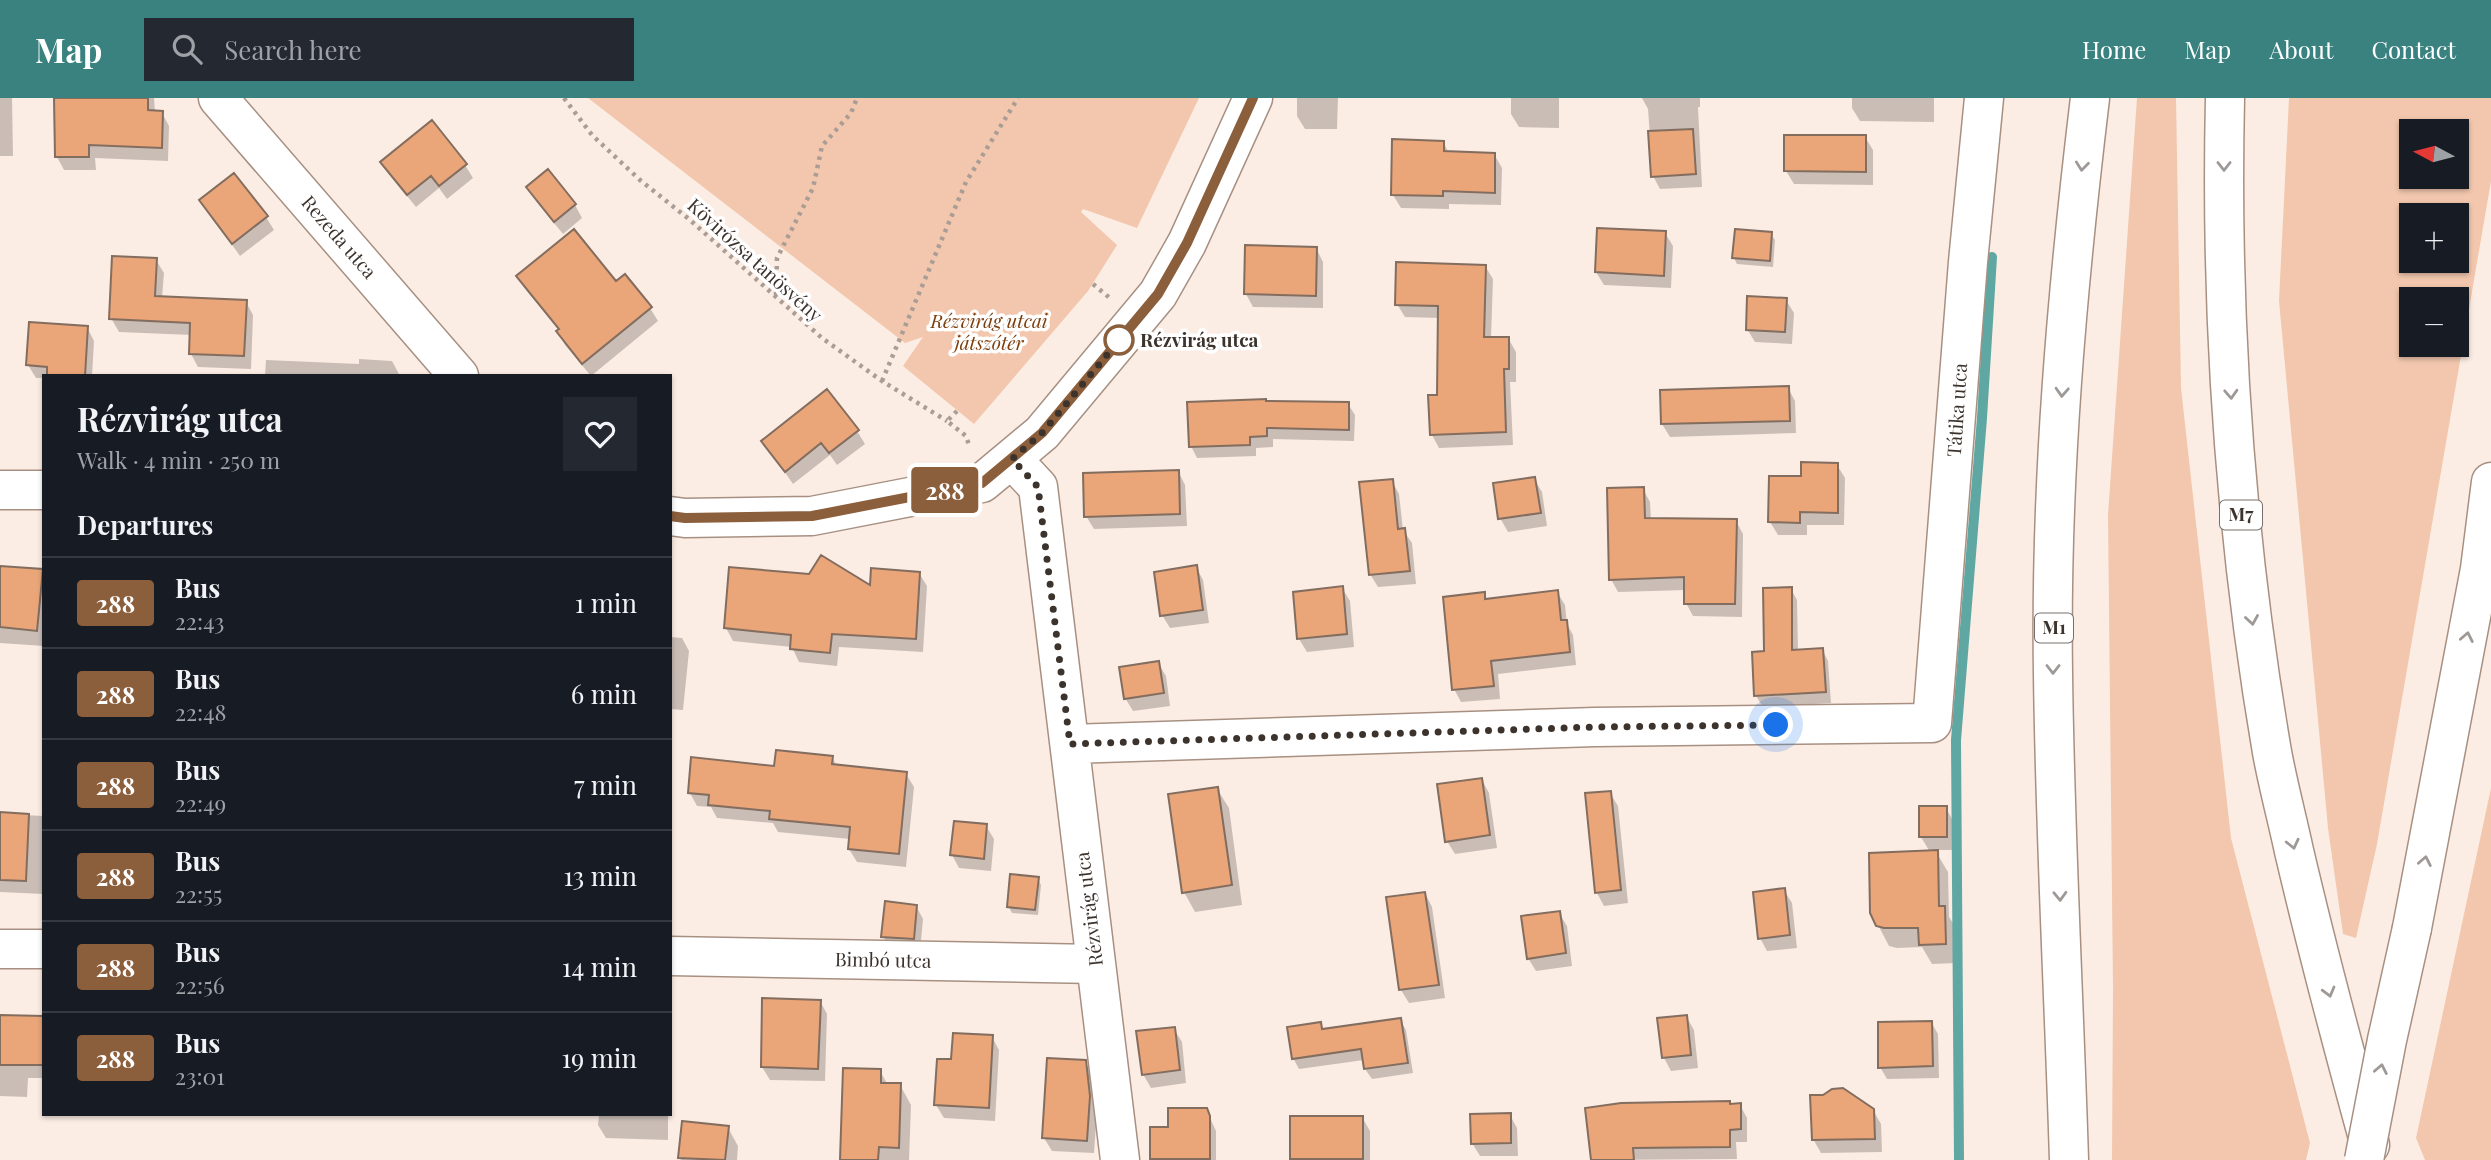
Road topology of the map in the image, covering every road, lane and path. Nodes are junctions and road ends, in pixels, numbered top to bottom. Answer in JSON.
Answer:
{"nodes":[{"id":1,"x":218,"y":98,"type":"edge"},
{"id":2,"x":564,"y":98,"type":"edge"},
{"id":3,"x":857,"y":98,"type":"edge"},
{"id":4,"x":1018,"y":98,"type":"edge"},
{"id":5,"x":1253,"y":98,"type":"edge"},
{"id":6,"x":1984,"y":98,"type":"edge"},
{"id":7,"x":2090,"y":98,"type":"edge"},
{"id":8,"x":2225,"y":98,"type":"edge"},
{"id":9,"x":776,"y":295,"type":"junction"},
{"id":10,"x":457,"y":374,"type":"edge"},
{"id":11,"x":882,"y":381,"type":"junction"},
{"id":12,"x":957,"y":411,"type":"dead end"},
{"id":13,"x":947,"y":421,"type":"junction"},
{"id":14,"x":1012,"y":459,"type":"junction"},
{"id":15,"x":2491,"y":482,"type":"edge"},
{"id":16,"x":982,"y":483,"type":"junction"},
{"id":17,"x":0,"y":490,"type":"edge"},
{"id":18,"x":42,"y":490,"type":"edge"},
{"id":19,"x":672,"y":516,"type":"edge"},
{"id":20,"x":1070,"y":744,"type":"junction"},
{"id":21,"x":0,"y":948,"type":"edge"},
{"id":22,"x":42,"y":949,"type":"edge"},
{"id":23,"x":672,"y":956,"type":"edge"},
{"id":24,"x":1096,"y":964,"type":"junction"},
{"id":25,"x":1120,"y":1160,"type":"edge"},
{"id":26,"x":2069,"y":1160,"type":"edge"},
{"id":27,"x":2364,"y":1160,"type":"edge"},
{"id":28,"x":2374,"y":1160,"type":"edge"}],
"edges":[{"from":1,"to":10,"type":"main road","name":"Rezeda utca"},
{"from":2,"to":9,"type":"path","name":"Kövirózsa tanösvény"},
{"from":3,"to":9,"type":"path"},
{"from":4,"to":11,"type":"path"},
{"from":5,"to":14,"type":"main road"},
{"from":6,"to":20,"type":"main road","name":"Tátika utca"},
{"from":7,"to":26,"type":"main road","number":"M1","one_way":true},
{"from":8,"to":28,"type":"main road","number":"M7","one_way":true},
{"from":9,"to":11,"type":"path","name":"Kövirózsa tanösvény"},
{"from":11,"to":13,"type":"path","name":"Kövirózsa tanösvény"},
{"from":12,"to":13,"type":"path"},
{"from":13,"to":16,"type":"path","name":"Kövirózsa tanösvény"},
{"from":14,"to":16,"type":"main road"},
{"from":14,"to":20,"type":"main road","name":"Rézvirág utca"},
{"from":27,"to":15,"type":"main road","one_way":true,"bridge":true},
{"from":16,"to":19,"type":"main road"},
{"from":17,"to":18,"type":"main road"},
{"from":20,"to":24,"type":"main road","name":"Rézvirág utca"},
{"from":21,"to":22,"type":"main road"},
{"from":23,"to":24,"type":"main road","name":"Bimbó utca"},
{"from":24,"to":25,"type":"main road","name":"Rézvirág utca"}]}
